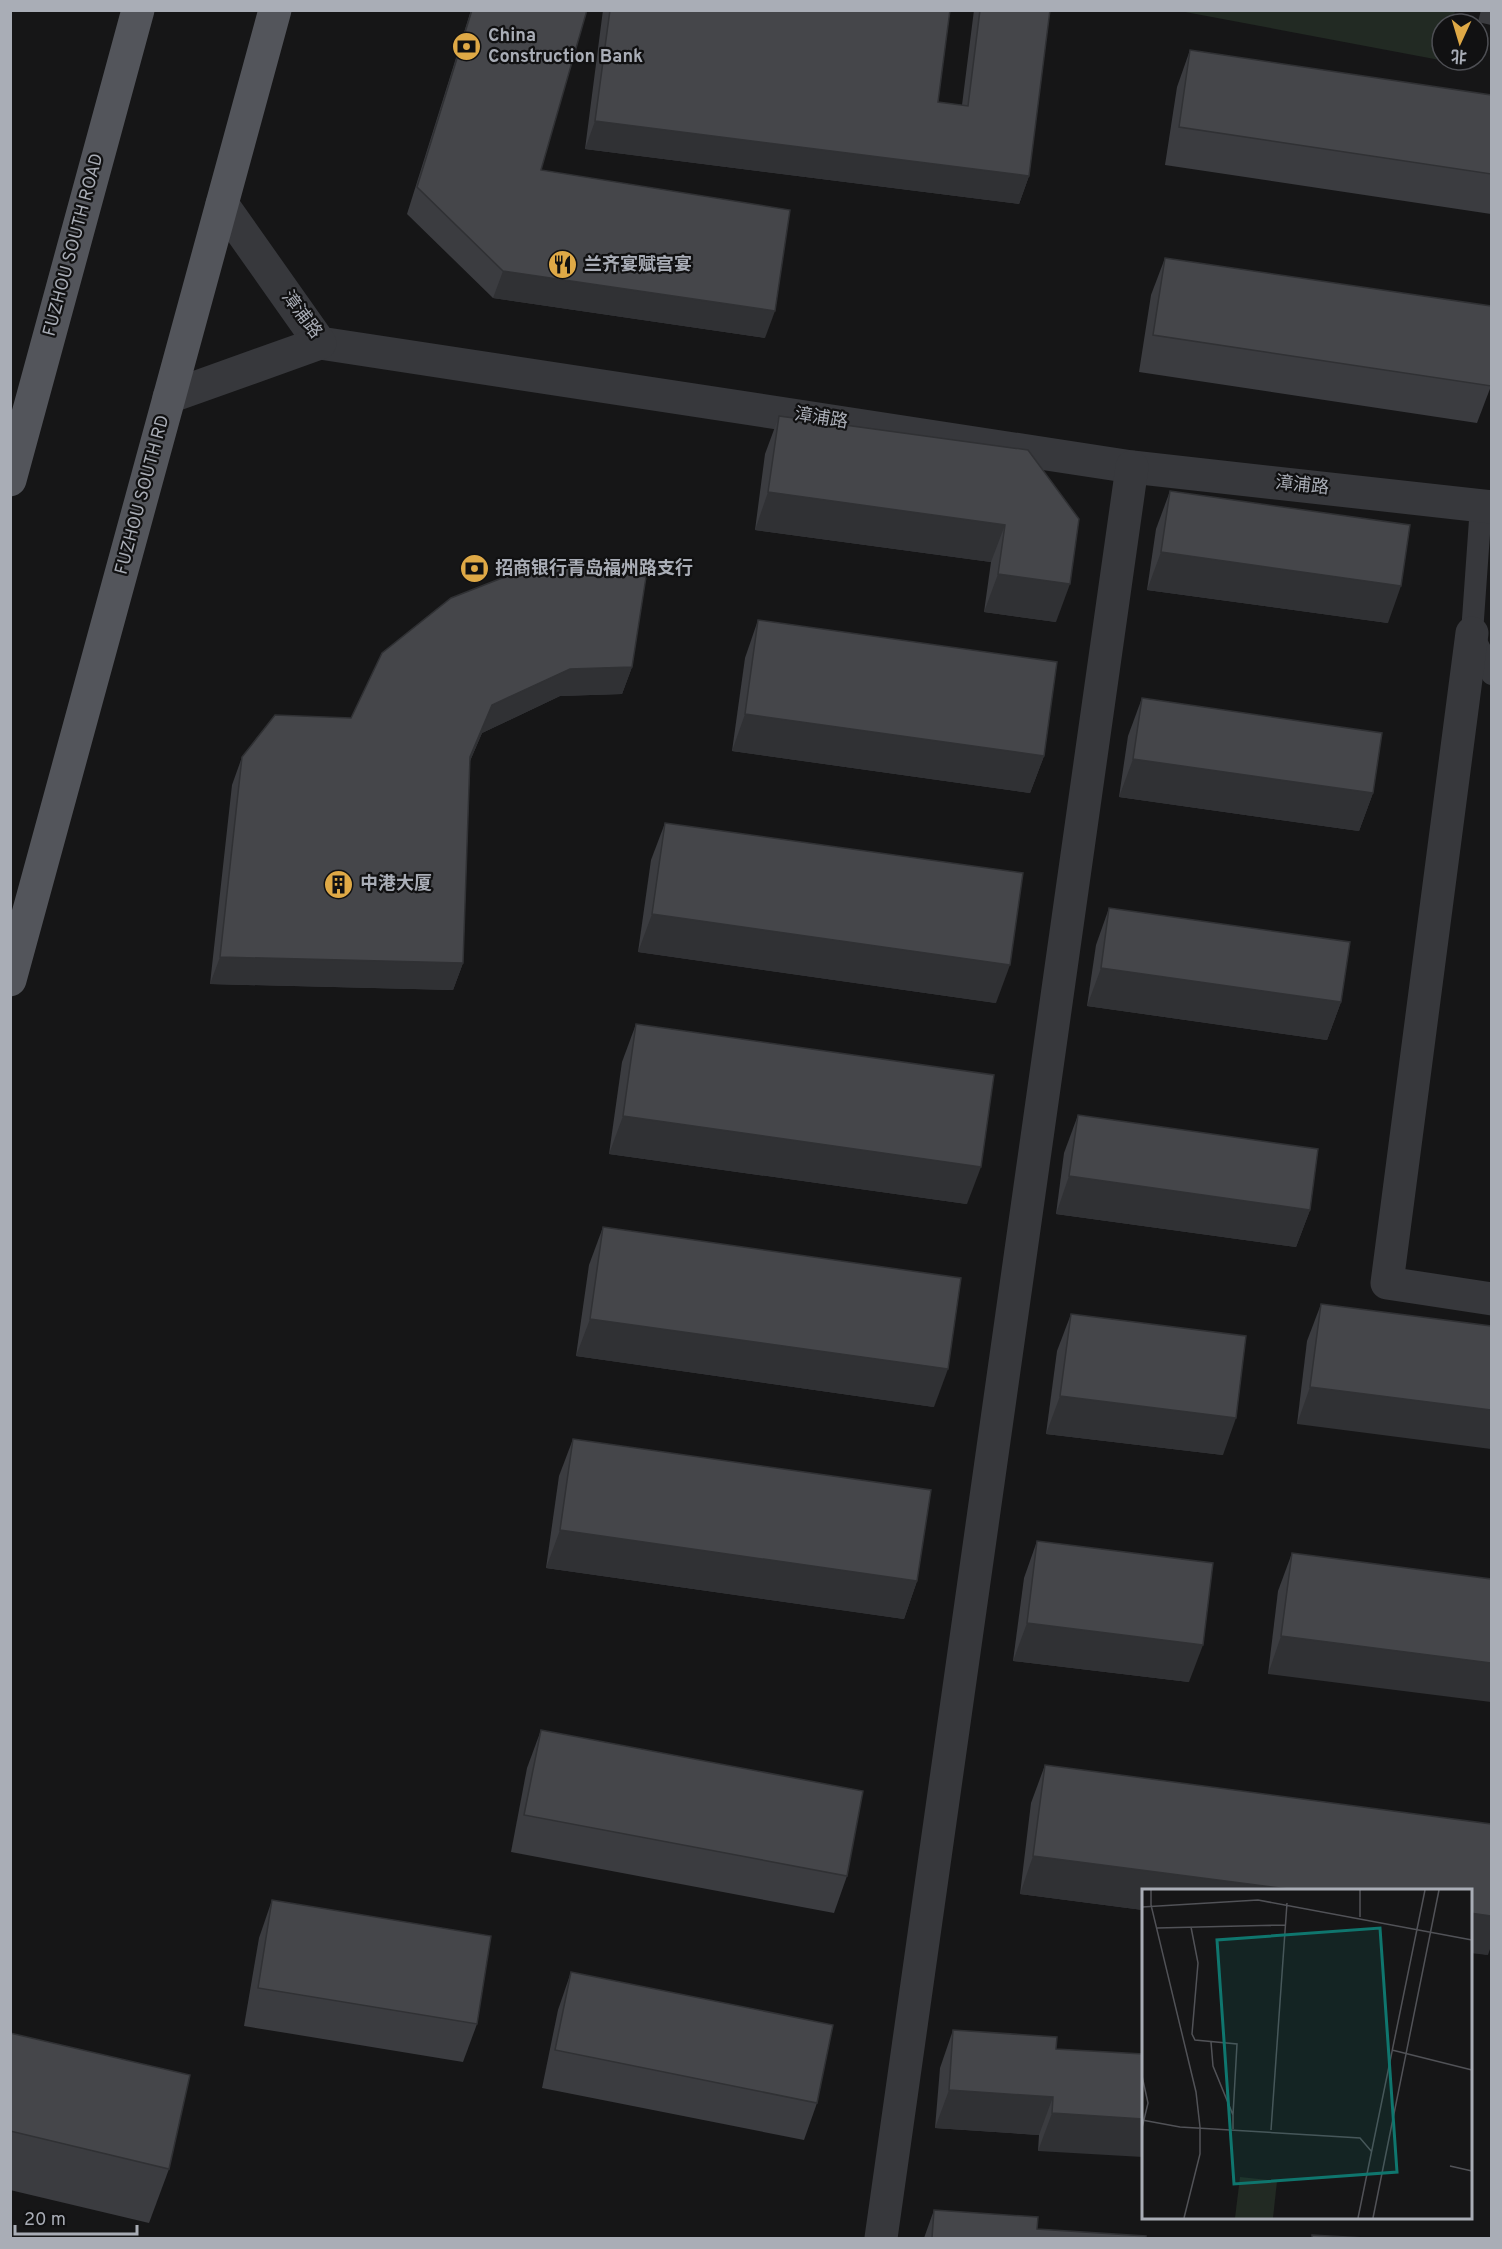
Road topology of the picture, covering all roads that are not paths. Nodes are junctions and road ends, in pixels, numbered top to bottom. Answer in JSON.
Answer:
{"nodes":[{"id":1,"x":138,"y":10,"type":"edge"},
{"id":2,"x":275,"y":10,"type":"edge"},
{"id":3,"x":222,"y":204,"type":"junction"},
{"id":4,"x":320,"y":343,"type":"junction"},
{"id":5,"x":169,"y":397,"type":"junction"},
{"id":6,"x":1132,"y":467,"type":"junction"},
{"id":7,"x":10,"y":480,"type":"edge"},
{"id":8,"x":1486,"y":506,"type":"edge"},
{"id":9,"x":1472,"y":633,"type":"junction"},
{"id":10,"x":1491,"y":674,"type":"edge"},
{"id":11,"x":10,"y":980,"type":"edge"},
{"id":12,"x":1491,"y":1299,"type":"edge"},
{"id":13,"x":881,"y":2238,"type":"edge"}],
"edges":[{"from":1,"to":7,"type":"main road","name":"FUZHOU SOUTH ROAD"},
{"from":2,"to":3,"type":"main road","name":"FUZHOU SOUTH RD"},
{"from":3,"to":4,"type":"street","name":"漳浦路"},
{"from":3,"to":5,"type":"main road","name":"FUZHOU SOUTH RD"},
{"from":4,"to":5,"type":"street"},
{"from":4,"to":6,"type":"street","name":"漳浦路"},
{"from":5,"to":11,"type":"main road","name":"FUZHOU SOUTH RD"},
{"from":6,"to":8,"type":"street","name":"漳浦路"},
{"from":6,"to":13,"type":"street"},
{"from":8,"to":9,"type":"lane"},
{"from":9,"to":10,"type":"lane"},
{"from":9,"to":12,"type":"street"}]}
